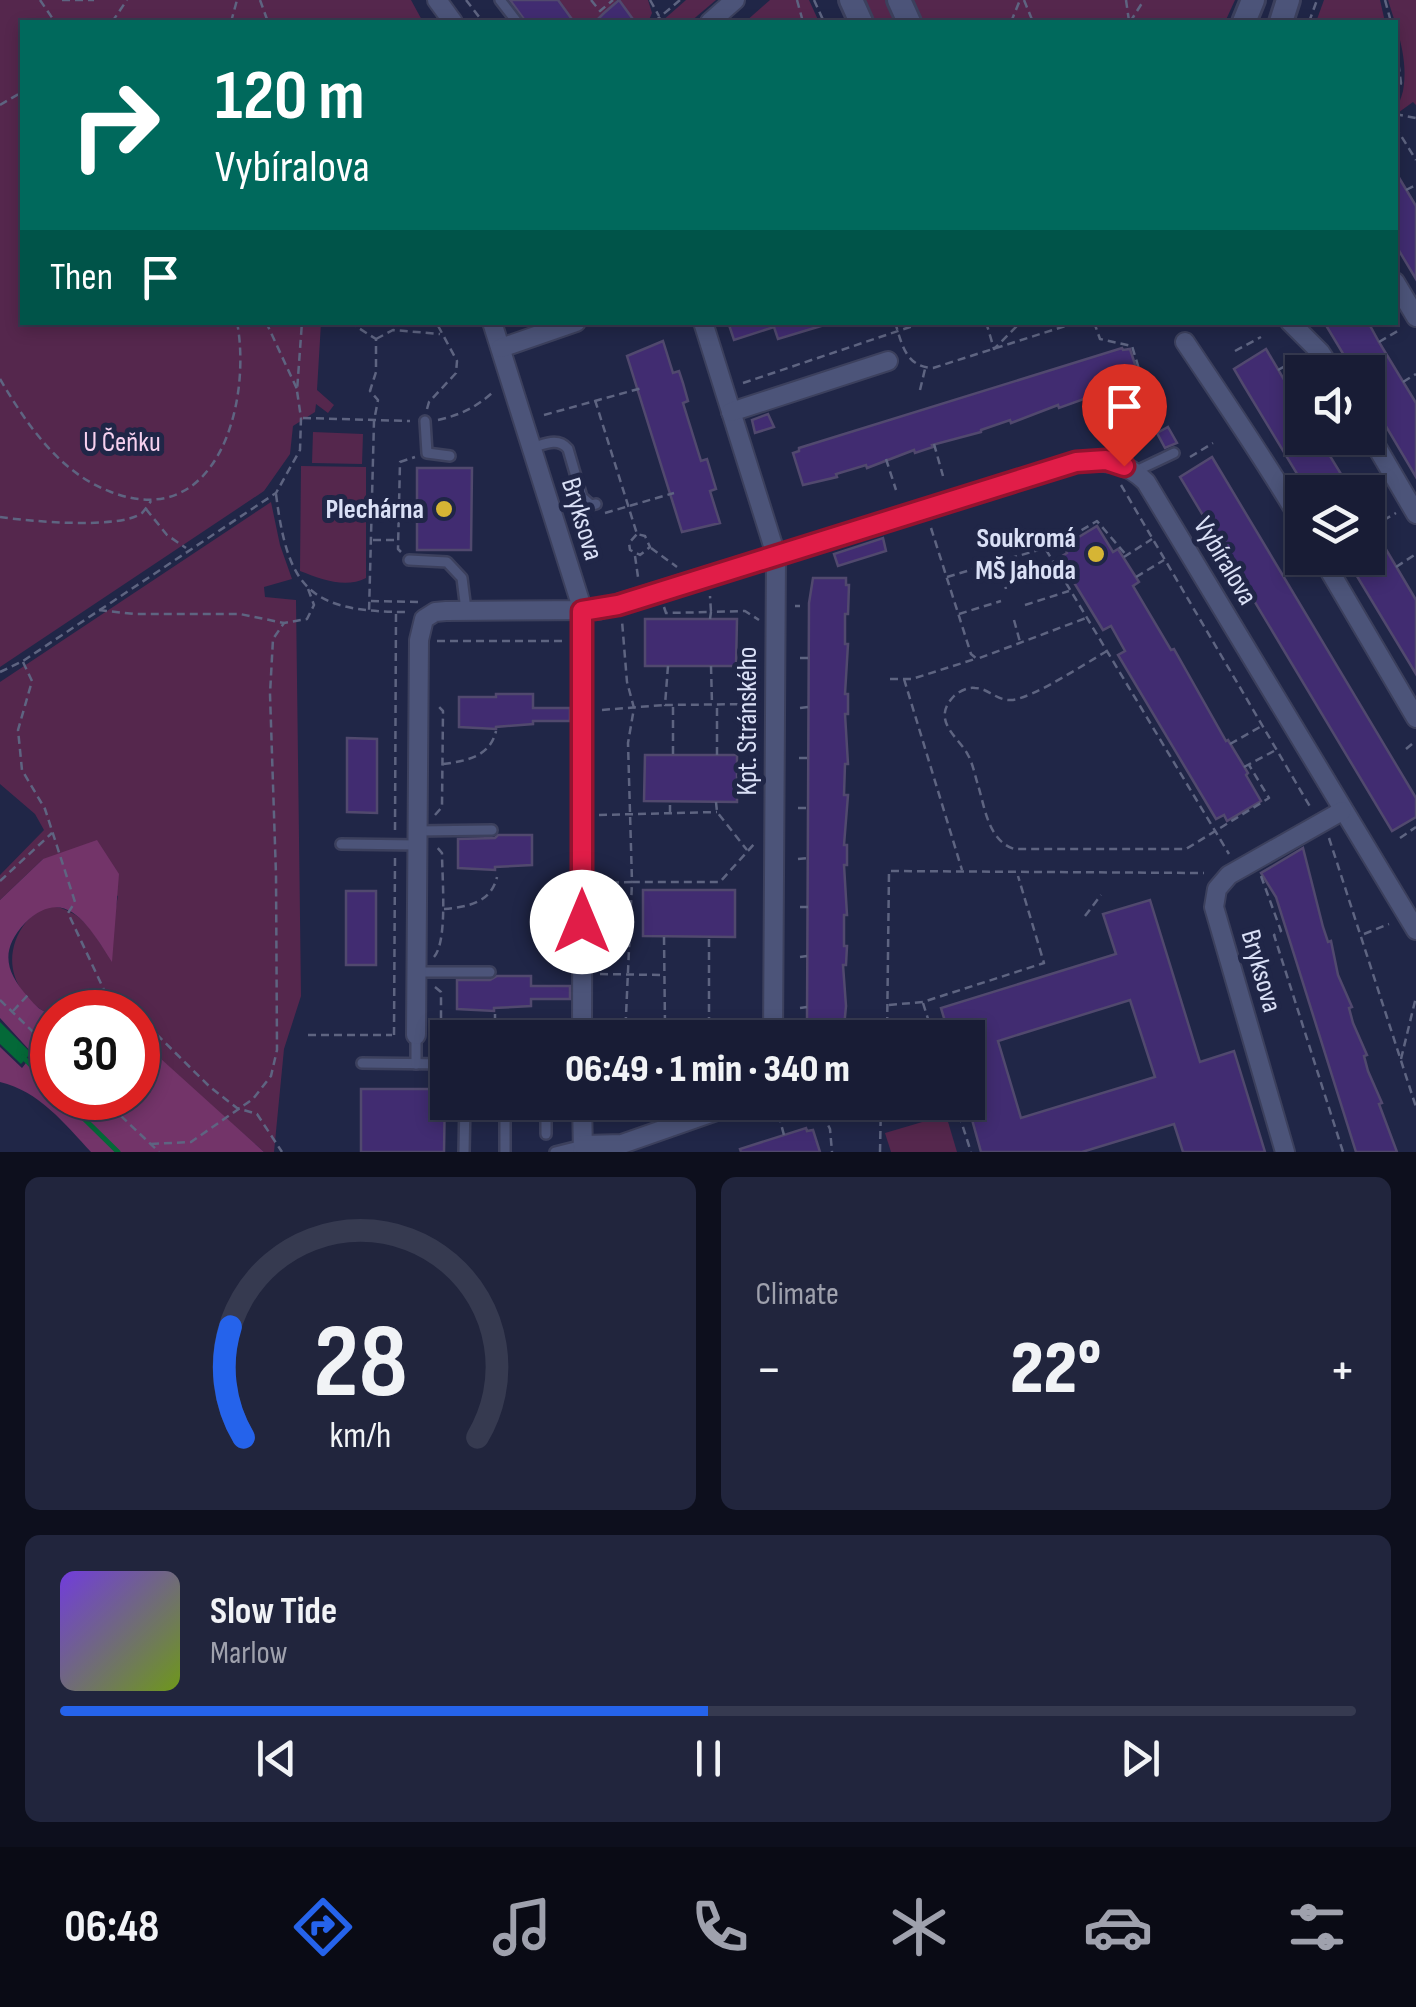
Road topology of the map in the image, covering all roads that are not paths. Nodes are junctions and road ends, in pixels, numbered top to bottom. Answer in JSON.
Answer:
{"nodes":[{"id":1,"x":500,"y":0,"type":"edge"},
{"id":2,"x":735,"y":0,"type":"edge"},
{"id":3,"x":515,"y":20,"type":"edge"},
{"id":4,"x":712,"y":20,"type":"edge"},
{"id":5,"x":1398,"y":287,"type":"edge"},
{"id":6,"x":1416,"y":317,"type":"edge"},
{"id":7,"x":493,"y":325,"type":"edge"},
{"id":8,"x":567,"y":325,"type":"edge"},
{"id":9,"x":705,"y":325,"type":"edge"},
{"id":10,"x":1293,"y":325,"type":"edge"},
{"id":11,"x":1185,"y":342,"type":"dead end"},
{"id":12,"x":500,"y":348,"type":"junction"},
{"id":13,"x":1322,"y":355,"type":"edge"},
{"id":14,"x":888,"y":361,"type":"dead end"},
{"id":15,"x":731,"y":412,"type":"junction"},
{"id":16,"x":425,"y":420,"type":"road end"},
{"id":17,"x":532,"y":448,"type":"junction"},
{"id":18,"x":1174,"y":453,"type":"dead end"},
{"id":19,"x":1379,"y":455,"type":"edge"},
{"id":20,"x":450,"y":456,"type":"dead end"},
{"id":21,"x":1133,"y":464,"type":"junction"},
{"id":22,"x":1285,"y":494,"type":"edge"},
{"id":23,"x":596,"y":504,"type":"dead end"},
{"id":24,"x":1407,"y":513,"type":"edge"},
{"id":25,"x":776,"y":555,"type":"junction"},
{"id":26,"x":409,"y":560,"type":"road end"},
{"id":27,"x":1332,"y":575,"type":"edge"},
{"id":28,"x":466,"y":610,"type":"junction"},
{"id":29,"x":582,"y":611,"type":"junction"},
{"id":30,"x":1416,"y":718,"type":"edge"},
{"id":31,"x":1342,"y":811,"type":"junction"},
{"id":32,"x":492,"y":830,"type":"dead end"},
{"id":33,"x":422,"y":836,"type":"junction"},
{"id":34,"x":341,"y":844,"type":"dead end"},
{"id":35,"x":1413,"y":924,"type":"edge"},
{"id":36,"x":424,"y":972,"type":"junction"},
{"id":37,"x":490,"y":972,"type":"dead end"},
{"id":38,"x":582,"y":1020,"type":"edge"},
{"id":39,"x":773,"y":1020,"type":"edge"},
{"id":40,"x":416,"y":1035,"type":"joint"},
{"id":41,"x":362,"y":1064,"type":"dead end"},
{"id":42,"x":416,"y":1064,"type":"junction"},
{"id":43,"x":430,"y":1064,"type":"edge"},
{"id":44,"x":464,"y":1120,"type":"edge"},
{"id":45,"x":506,"y":1120,"type":"edge"},
{"id":46,"x":546,"y":1120,"type":"edge"},
{"id":47,"x":582,"y":1120,"type":"edge"},
{"id":48,"x":695,"y":1120,"type":"edge"},
{"id":49,"x":546,"y":1134,"type":"dead end"},
{"id":50,"x":623,"y":1148,"type":"edge"},
{"id":51,"x":583,"y":1149,"type":"edge"},
{"id":52,"x":464,"y":1152,"type":"edge"},
{"id":53,"x":505,"y":1152,"type":"edge"},
{"id":54,"x":555,"y":1152,"type":"edge"},
{"id":55,"x":1285,"y":1152,"type":"edge"}],
"edges":[{"from":1,"to":3,"type":"lane"},
{"from":2,"to":4,"type":"street"},
{"from":5,"to":6,"type":"street"},
{"from":7,"to":12,"type":"street","name":"Bryksova"},
{"from":8,"to":12,"type":"street"},
{"from":9,"to":15,"type":"street","name":"Kpt. Stránského"},
{"from":10,"to":13,"type":"street"},
{"from":11,"to":22,"type":"street"},
{"from":12,"to":17,"type":"street","name":"Bryksova"},
{"from":14,"to":15,"type":"street"},
{"from":15,"to":25,"type":"street","name":"Kpt. Stránského"},
{"from":16,"to":20,"type":"lane"},
{"from":17,"to":23,"type":"lane"},
{"from":17,"to":29,"type":"street","name":"Bryksova"},
{"from":18,"to":21,"type":"lane"},
{"from":19,"to":24,"type":"street"},
{"from":21,"to":25,"type":"street"},
{"from":21,"to":31,"type":"street","name":"Vybíralova"},
{"from":25,"to":29,"type":"street"},
{"from":25,"to":39,"type":"street","name":"Kpt. Stránského"},
{"from":26,"to":28,"type":"lane"},
{"from":27,"to":30,"type":"street"},
{"from":28,"to":29,"type":"street"},
{"from":28,"to":33,"type":"street"},
{"from":29,"to":38,"type":"street","name":"Bryksova"},
{"from":31,"to":35,"type":"street","name":"Vybíralova"},
{"from":31,"to":55,"type":"street","name":"Bryksova"},
{"from":32,"to":33,"type":"lane"},
{"from":33,"to":34,"type":"lane"},
{"from":33,"to":36,"type":"street"},
{"from":36,"to":37,"type":"lane"},
{"from":36,"to":40,"type":"street"},
{"from":40,"to":42,"type":"lane"},
{"from":41,"to":42,"type":"lane"},
{"from":42,"to":43,"type":"lane"},
{"from":44,"to":52,"type":"lane"},
{"from":45,"to":53,"type":"lane"},
{"from":46,"to":49,"type":"lane"},
{"from":47,"to":51,"type":"street"},
{"from":48,"to":50,"type":"street"},
{"from":50,"to":51,"type":"street"},
{"from":51,"to":54,"type":"lane"}]}
